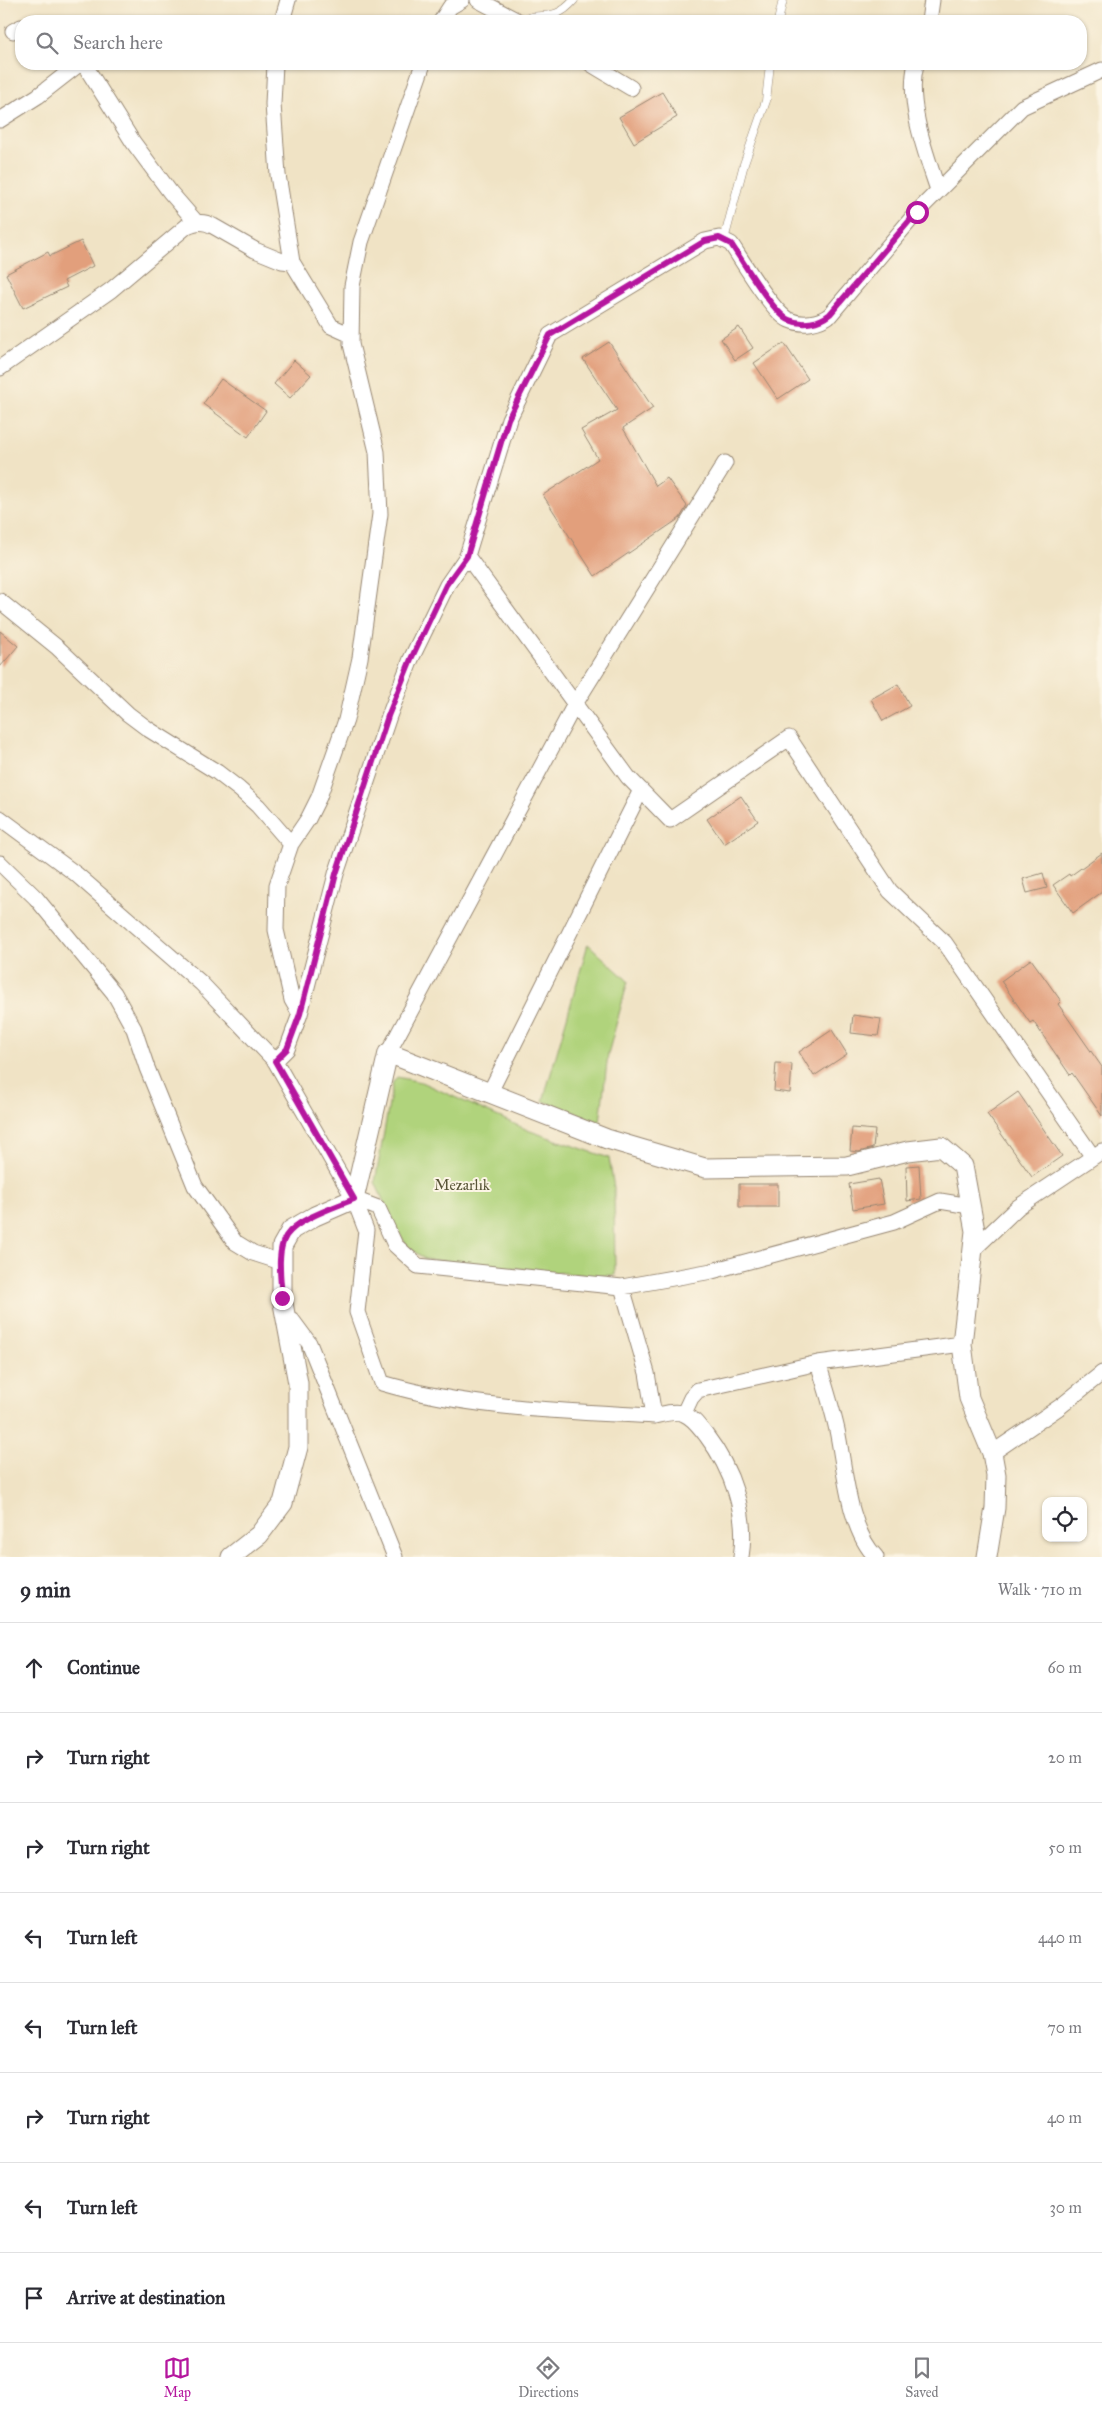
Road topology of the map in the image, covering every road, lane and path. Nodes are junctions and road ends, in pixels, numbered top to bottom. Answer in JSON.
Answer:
{"nodes":[{"id":1,"x":288,"y":0,"type":"edge"},
{"id":2,"x":462,"y":0,"type":"edge"},
{"id":3,"x":478,"y":0,"type":"edge"},
{"id":4,"x":574,"y":0,"type":"edge"},
{"id":5,"x":783,"y":0,"type":"edge"},
{"id":6,"x":932,"y":0,"type":"edge"},
{"id":7,"x":284,"y":15,"type":"edge"},
{"id":8,"x":445,"y":15,"type":"edge"},
{"id":9,"x":507,"y":15,"type":"edge"},
{"id":10,"x":554,"y":15,"type":"edge"},
{"id":11,"x":779,"y":15,"type":"edge"},
{"id":12,"x":930,"y":15,"type":"edge"},
{"id":13,"x":71,"y":70,"type":"edge"},
{"id":14,"x":88,"y":70,"type":"edge"},
{"id":15,"x":275,"y":70,"type":"edge"},
{"id":16,"x":421,"y":70,"type":"edge"},
{"id":17,"x":601,"y":70,"type":"edge"},
{"id":18,"x":769,"y":70,"type":"edge"},
{"id":19,"x":915,"y":70,"type":"edge"},
{"id":20,"x":1102,"y":70,"type":"edge"},
{"id":21,"x":632,"y":88,"type":"dead end"},
{"id":22,"x":0,"y":120,"type":"edge"},
{"id":23,"x":938,"y":190,"type":"junction"},
{"id":24,"x":196,"y":222,"type":"junction"},
{"id":25,"x":724,"y":240,"type":"junction"},
{"id":26,"x":292,"y":262,"type":"junction"},
{"id":27,"x":351,"y":335,"type":"junction"},
{"id":28,"x":0,"y":368,"type":"edge"},
{"id":29,"x":726,"y":463,"type":"dead end"},
{"id":30,"x":467,"y":556,"type":"junction"},
{"id":31,"x":0,"y":601,"type":"edge"},
{"id":32,"x":575,"y":704,"type":"junction"},
{"id":33,"x":641,"y":790,"type":"junction"},
{"id":34,"x":0,"y":818,"type":"edge"},
{"id":35,"x":291,"y":844,"type":"junction"},
{"id":36,"x":0,"y":863,"type":"edge"},
{"id":37,"x":300,"y":1014,"type":"junction"},
{"id":38,"x":388,"y":1053,"type":"junction"},
{"id":39,"x":275,"y":1061,"type":"junction"},
{"id":40,"x":490,"y":1092,"type":"junction"},
{"id":41,"x":1097,"y":1154,"type":"edge"},
{"id":42,"x":354,"y":1199,"type":"junction"},
{"id":43,"x":970,"y":1206,"type":"junction"},
{"id":44,"x":975,"y":1248,"type":"junction"},
{"id":45,"x":281,"y":1262,"type":"junction"},
{"id":46,"x":622,"y":1287,"type":"junction"},
{"id":47,"x":285,"y":1320,"type":"junction"},
{"id":48,"x":962,"y":1344,"type":"junction"},
{"id":49,"x":818,"y":1363,"type":"junction"},
{"id":50,"x":1102,"y":1372,"type":"edge"},
{"id":51,"x":684,"y":1413,"type":"junction"},
{"id":52,"x":654,"y":1416,"type":"junction"},
{"id":53,"x":992,"y":1453,"type":"junction"},
{"id":54,"x":231,"y":1557,"type":"edge"},
{"id":55,"x":395,"y":1557,"type":"edge"},
{"id":56,"x":741,"y":1557,"type":"edge"},
{"id":57,"x":876,"y":1557,"type":"edge"},
{"id":58,"x":986,"y":1557,"type":"edge"}],
"edges":[{"from":1,"to":7,"type":"street"},
{"from":2,"to":8,"type":"street"},
{"from":3,"to":9,"type":"street"},
{"from":4,"to":10,"type":"lane"},
{"from":5,"to":11,"type":"lane"},
{"from":6,"to":12,"type":"street"},
{"from":13,"to":22,"type":"street"},
{"from":14,"to":24,"type":"street"},
{"from":15,"to":26,"type":"street"},
{"from":16,"to":27,"type":"street"},
{"from":17,"to":21,"type":"street"},
{"from":18,"to":25,"type":"lane"},
{"from":19,"to":23,"type":"street"},
{"from":20,"to":23,"type":"street"},
{"from":23,"to":25,"type":"street"},
{"from":24,"to":26,"type":"street"},
{"from":24,"to":28,"type":"street"},
{"from":25,"to":30,"type":"street"},
{"from":26,"to":27,"type":"street"},
{"from":27,"to":35,"type":"street"},
{"from":29,"to":32,"type":"street"},
{"from":30,"to":32,"type":"street"},
{"from":30,"to":37,"type":"street"},
{"from":31,"to":35,"type":"street"},
{"from":32,"to":33,"type":"street"},
{"from":32,"to":38,"type":"street"},
{"from":33,"to":40,"type":"street"},
{"from":33,"to":41,"type":"street"},
{"from":34,"to":39,"type":"street"},
{"from":35,"to":37,"type":"street"},
{"from":36,"to":45,"type":"street"},
{"from":37,"to":39,"type":"street"},
{"from":38,"to":40,"type":"street"},
{"from":38,"to":42,"type":"street"},
{"from":39,"to":42,"type":"street"},
{"from":40,"to":43,"type":"street"},
{"from":41,"to":44,"type":"street"},
{"from":42,"to":45,"type":"street"},
{"from":42,"to":46,"type":"street"},
{"from":42,"to":52,"type":"street"},
{"from":43,"to":44,"type":"street"},
{"from":43,"to":46,"type":"street"},
{"from":44,"to":48,"type":"street"},
{"from":45,"to":47,"type":"street"},
{"from":46,"to":52,"type":"street"},
{"from":47,"to":54,"type":"street"},
{"from":47,"to":55,"type":"street"},
{"from":48,"to":49,"type":"street"},
{"from":48,"to":53,"type":"street"},
{"from":49,"to":51,"type":"street"},
{"from":49,"to":57,"type":"street"},
{"from":50,"to":53,"type":"street"},
{"from":51,"to":52,"type":"street"},
{"from":51,"to":56,"type":"street"},
{"from":53,"to":58,"type":"street"}]}
